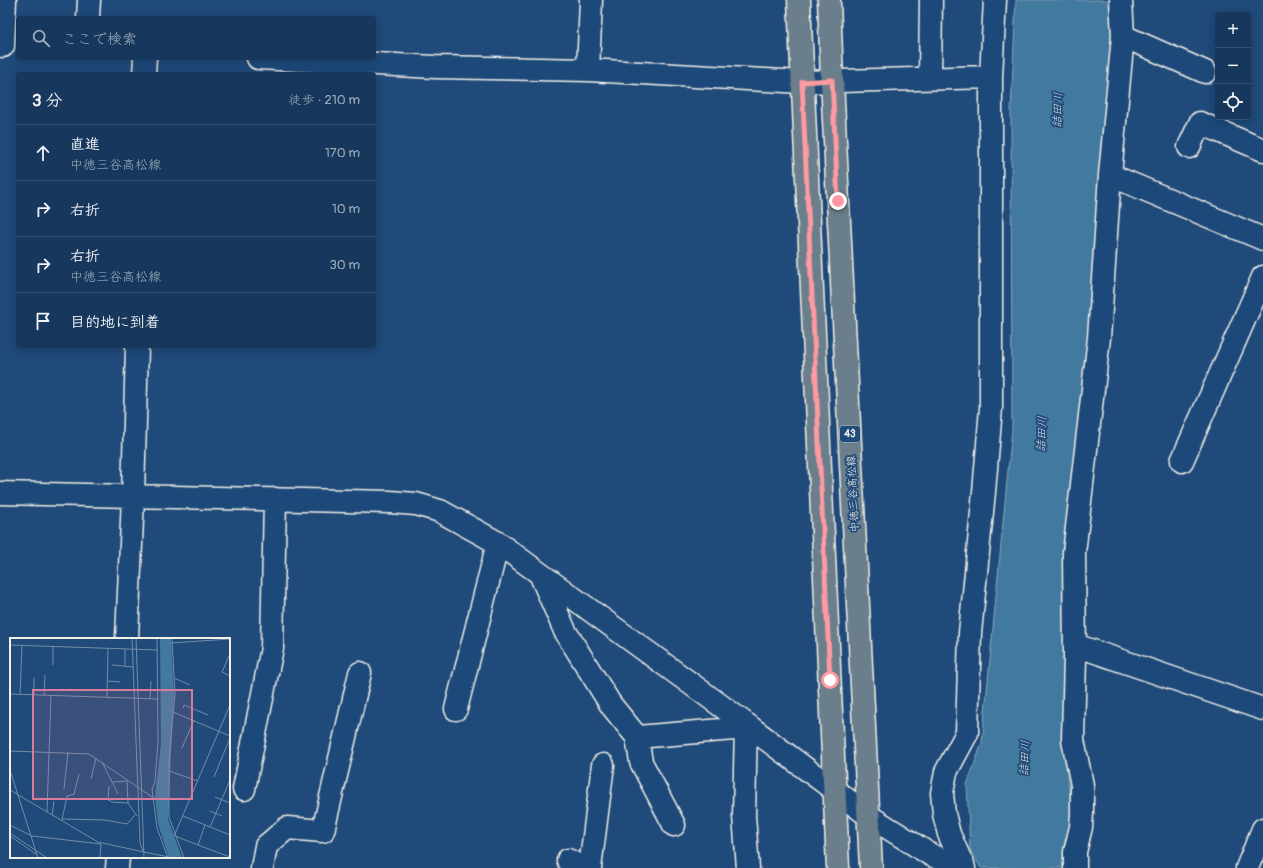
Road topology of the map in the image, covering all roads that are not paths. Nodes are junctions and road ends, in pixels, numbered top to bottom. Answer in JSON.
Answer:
{"nodes":[{"id":1,"x":5,"y":0,"type":"edge"},
{"id":2,"x":89,"y":0,"type":"edge"},
{"id":3,"x":591,"y":0,"type":"edge"},
{"id":4,"x":799,"y":0,"type":"edge"},
{"id":5,"x":829,"y":0,"type":"edge"},
{"id":6,"x":931,"y":0,"type":"edge"},
{"id":7,"x":995,"y":0,"type":"edge"},
{"id":8,"x":1121,"y":0,"type":"edge"},
{"id":9,"x":88,"y":16,"type":"edge"},
{"id":10,"x":1123,"y":36,"type":"junction"},
{"id":11,"x":7,"y":46,"type":"edge"},
{"id":12,"x":145,"y":60,"type":"edge"},
{"id":13,"x":302,"y":60,"type":"edge"},
{"id":14,"x":588,"y":70,"type":"junction"},
{"id":15,"x":144,"y":72,"type":"edge"},
{"id":16,"x":1206,"y":72,"type":"dead end"},
{"id":17,"x":991,"y":77,"type":"junction"},
{"id":18,"x":930,"y":78,"type":"junction"},
{"id":19,"x":832,"y":80,"type":"junction"},
{"id":20,"x":802,"y":82,"type":"junction"},
{"id":21,"x":1189,"y":147,"type":"dead end"},
{"id":22,"x":1263,"y":150,"type":"edge"},
{"id":23,"x":1110,"y":174,"type":"junction"},
{"id":24,"x":1262,"y":236,"type":"edge"},
{"id":25,"x":1263,"y":277,"type":"edge"},
{"id":26,"x":137,"y":348,"type":"edge"},
{"id":27,"x":1182,"y":461,"type":"dead end"},
{"id":28,"x":0,"y":493,"type":"edge"},
{"id":29,"x":133,"y":496,"type":"junction"},
{"id":30,"x":275,"y":499,"type":"junction"},
{"id":31,"x":498,"y":544,"type":"junction"},
{"id":32,"x":541,"y":575,"type":"junction"},
{"id":33,"x":127,"y":638,"type":"edge"},
{"id":34,"x":1075,"y":645,"type":"junction"},
{"id":35,"x":360,"y":673,"type":"dead end"},
{"id":36,"x":456,"y":709,"type":"dead end"},
{"id":37,"x":1263,"y":709,"type":"edge"},
{"id":38,"x":746,"y":726,"type":"junction"},
{"id":39,"x":637,"y":737,"type":"junction"},
{"id":40,"x":603,"y":765,"type":"dead end"},
{"id":41,"x":244,"y":788,"type":"dead end"},
{"id":42,"x":836,"y":791,"type":"junction"},
{"id":43,"x":869,"y":816,"type":"junction"},
{"id":44,"x":674,"y":825,"type":"dead end"},
{"id":45,"x":1263,"y":829,"type":"edge"},
{"id":46,"x":118,"y":858,"type":"edge"},
{"id":47,"x":964,"y":866,"type":"edge"},
{"id":48,"x":117,"y":868,"type":"edge"},
{"id":49,"x":262,"y":868,"type":"edge"},
{"id":50,"x":590,"y":868,"type":"edge"},
{"id":51,"x":748,"y":868,"type":"edge"},
{"id":52,"x":838,"y":868,"type":"edge"},
{"id":53,"x":870,"y":868,"type":"edge"},
{"id":54,"x":1075,"y":868,"type":"edge"},
{"id":55,"x":1247,"y":868,"type":"edge"}],
"edges":[{"from":1,"to":11,"type":"street"},
{"from":2,"to":9,"type":"street"},
{"from":3,"to":14,"type":"street"},
{"from":4,"to":20,"type":"main road"},
{"from":5,"to":19,"type":"main road","name":"中徳三谷高松線","number":"43"},
{"from":6,"to":18,"type":"street"},
{"from":7,"to":17,"type":"street"},
{"from":8,"to":10,"type":"street"},
{"from":10,"to":16,"type":"street"},
{"from":10,"to":23,"type":"street"},
{"from":12,"to":15,"type":"street"},
{"from":13,"to":14,"type":"street"},
{"from":14,"to":20,"type":"street"},
{"from":17,"to":18,"type":"street"},
{"from":17,"to":47,"type":"street"},
{"from":18,"to":19,"type":"street"},
{"from":19,"to":20,"type":"street"},
{"from":19,"to":43,"type":"main road","name":"中徳三谷高松線","number":"43"},
{"from":20,"to":42,"type":"main road"},
{"from":21,"to":22,"type":"street"},
{"from":23,"to":24,"type":"street"},
{"from":23,"to":34,"type":"street"},
{"from":25,"to":27,"type":"street"},
{"from":26,"to":29,"type":"street"},
{"from":28,"to":29,"type":"street"},
{"from":29,"to":30,"type":"street"},
{"from":29,"to":33,"type":"street"},
{"from":30,"to":31,"type":"street"},
{"from":30,"to":41,"type":"street"},
{"from":31,"to":32,"type":"street"},
{"from":31,"to":36,"type":"street"},
{"from":32,"to":38,"type":"street"},
{"from":32,"to":39,"type":"street"},
{"from":34,"to":37,"type":"street"},
{"from":34,"to":54,"type":"street"},
{"from":35,"to":49,"type":"street"},
{"from":38,"to":39,"type":"street"},
{"from":38,"to":42,"type":"street"},
{"from":38,"to":51,"type":"street"},
{"from":39,"to":44,"type":"street"},
{"from":40,"to":50,"type":"street"},
{"from":42,"to":43,"type":"street"},
{"from":42,"to":52,"type":"main road"},
{"from":43,"to":47,"type":"street"},
{"from":43,"to":53,"type":"main road","name":"中徳三谷高松線","number":"43"},
{"from":45,"to":55,"type":"street"},
{"from":46,"to":48,"type":"street"}]}
